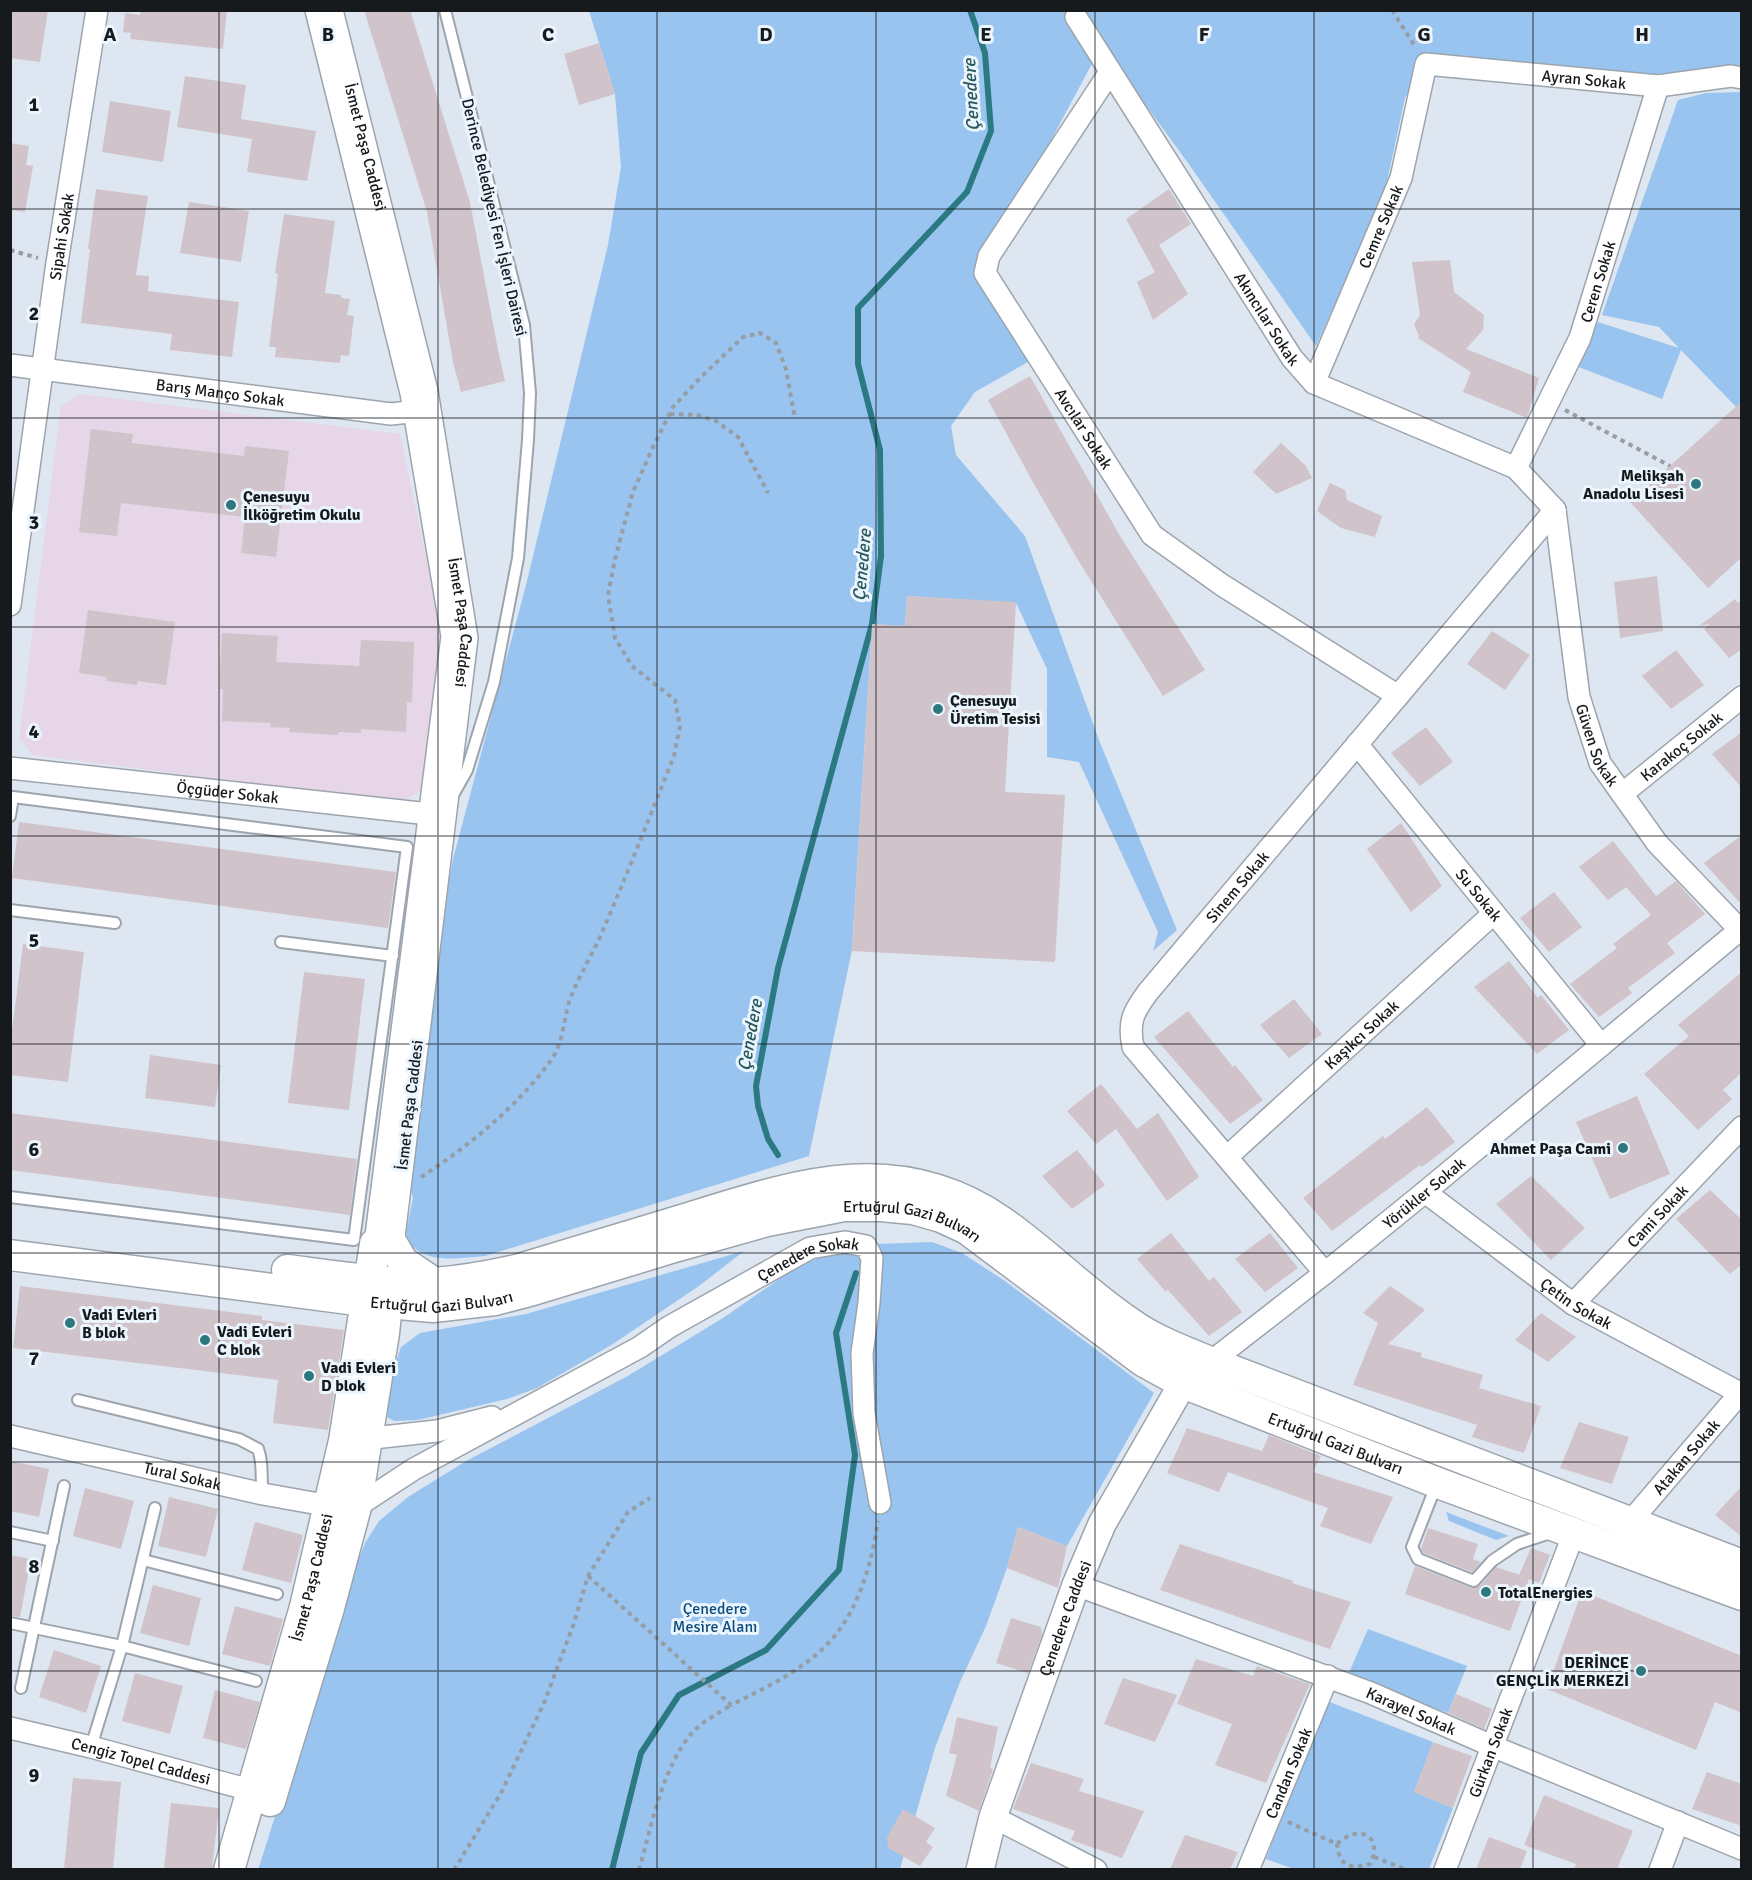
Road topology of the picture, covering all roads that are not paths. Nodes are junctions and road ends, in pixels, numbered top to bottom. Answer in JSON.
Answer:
{"nodes":[{"id":1,"x":97,"y":10,"type":"edge"},
{"id":2,"x":316,"y":10,"type":"edge"},
{"id":3,"x":332,"y":10,"type":"edge"},
{"id":4,"x":445,"y":10,"type":"edge"},
{"id":5,"x":1076,"y":17,"type":"dead end"},
{"id":6,"x":1426,"y":64,"type":"joint"},
{"id":7,"x":1110,"y":72,"type":"junction"},
{"id":8,"x":1742,"y":78,"type":"edge"},
{"id":9,"x":1658,"y":86,"type":"junction"},
{"id":10,"x":10,"y":365,"type":"edge"},
{"id":11,"x":42,"y":369,"type":"junction"},
{"id":12,"x":1314,"y":383,"type":"junction"},
{"id":13,"x":422,"y":411,"type":"junction"},
{"id":14,"x":1516,"y":468,"type":"junction"},
{"id":15,"x":1556,"y":510,"type":"junction"},
{"id":16,"x":10,"y":605,"type":"edge"},
{"id":17,"x":1398,"y":696,"type":"junction"},
{"id":18,"x":1742,"y":697,"type":"edge"},
{"id":19,"x":1357,"y":744,"type":"junction"},
{"id":20,"x":10,"y":768,"type":"edge"},
{"id":21,"x":1622,"y":794,"type":"junction"},
{"id":22,"x":437,"y":811,"type":"junction"},
{"id":23,"x":10,"y":816,"type":"edge"},
{"id":24,"x":10,"y":910,"type":"edge"},
{"id":25,"x":1494,"y":913,"type":"junction"},
{"id":26,"x":115,"y":923,"type":"dead end"},
{"id":27,"x":1741,"y":930,"type":"edge"},
{"id":28,"x":280,"y":942,"type":"dead end"},
{"id":29,"x":393,"y":956,"type":"junction"},
{"id":30,"x":1601,"y":1045,"type":"junction"},
{"id":31,"x":1742,"y":1127,"type":"edge"},
{"id":32,"x":1227,"y":1157,"type":"junction"},
{"id":33,"x":1425,"y":1192,"type":"junction"},
{"id":34,"x":10,"y":1197,"type":"edge"},
{"id":35,"x":10,"y":1235,"type":"edge"},
{"id":36,"x":384,"y":1244,"type":"junction"},
{"id":37,"x":10,"y":1255,"type":"edge"},
{"id":38,"x":1325,"y":1273,"type":"junction"},
{"id":39,"x":313,"y":1284,"type":"junction"},
{"id":40,"x":434,"y":1295,"type":"junction"},
{"id":41,"x":376,"y":1304,"type":"junction"},
{"id":42,"x":1573,"y":1304,"type":"junction"},
{"id":43,"x":1210,"y":1362,"type":"junction"},
{"id":44,"x":1183,"y":1383,"type":"junction"},
{"id":45,"x":1741,"y":1392,"type":"edge"},
{"id":46,"x":78,"y":1400,"type":"dead end"},
{"id":47,"x":525,"y":1409,"type":"junction"},
{"id":48,"x":10,"y":1436,"type":"edge"},
{"id":49,"x":356,"y":1439,"type":"junction"},
{"id":50,"x":1438,"y":1483,"type":"junction"},
{"id":51,"x":64,"y":1486,"type":"dead end"},
{"id":52,"x":263,"y":1494,"type":"junction"},
{"id":53,"x":880,"y":1503,"type":"road end"},
{"id":54,"x":343,"y":1506,"type":"junction"},
{"id":55,"x":155,"y":1508,"type":"dead end"},
{"id":56,"x":1630,"y":1522,"type":"junction"},
{"id":57,"x":1568,"y":1531,"type":"junction"},
{"id":58,"x":10,"y":1532,"type":"edge"},
{"id":59,"x":53,"y":1541,"type":"junction"},
{"id":60,"x":143,"y":1560,"type":"junction"},
{"id":61,"x":1742,"y":1565,"type":"edge"},
{"id":62,"x":1076,"y":1585,"type":"junction"},
{"id":63,"x":277,"y":1594,"type":"dead end"},
{"id":64,"x":1742,"y":1595,"type":"edge"},
{"id":65,"x":10,"y":1623,"type":"edge"},
{"id":66,"x":34,"y":1628,"type":"junction"},
{"id":67,"x":122,"y":1646,"type":"junction"},
{"id":68,"x":1328,"y":1676,"type":"junction"},
{"id":69,"x":256,"y":1681,"type":"dead end"},
{"id":70,"x":21,"y":1688,"type":"dead end"},
{"id":71,"x":10,"y":1728,"type":"edge"},
{"id":72,"x":1492,"y":1746,"type":"junction"},
{"id":73,"x":91,"y":1747,"type":"junction"},
{"id":74,"x":262,"y":1793,"type":"junction"},
{"id":75,"x":993,"y":1817,"type":"junction"},
{"id":76,"x":1677,"y":1822,"type":"junction"},
{"id":77,"x":1742,"y":1849,"type":"edge"},
{"id":78,"x":229,"y":1869,"type":"edge"},
{"id":79,"x":249,"y":1869,"type":"edge"},
{"id":80,"x":980,"y":1869,"type":"edge"},
{"id":81,"x":1096,"y":1869,"type":"edge"},
{"id":82,"x":1248,"y":1869,"type":"edge"},
{"id":83,"x":1445,"y":1869,"type":"edge"},
{"id":84,"x":1660,"y":1869,"type":"edge"}],
"edges":[{"from":1,"to":11,"type":"street","name":"Sipahi Sokak"},
{"from":2,"to":13,"type":"street","name":"İsmet Paşa Caddesi"},
{"from":3,"to":13,"type":"street","name":"İsmet Paşa Caddesi"},
{"from":4,"to":22,"type":"lane","name":"Derince Belediyesi Fen İşleri Dairesi"},
{"from":5,"to":7,"type":"street","name":"Akıncılar Sokak"},
{"from":6,"to":9,"type":"street","name":"Ayran Sokak"},
{"from":6,"to":12,"type":"street","name":"Cemre Sokak"},
{"from":7,"to":12,"type":"street","name":"Akıncılar Sokak"},
{"from":7,"to":17,"type":"street","name":"Avcılar Sokak"},
{"from":8,"to":9,"type":"street","name":"Ayran Sokak"},
{"from":9,"to":14,"type":"street","name":"Ceren Sokak"},
{"from":10,"to":11,"type":"street","name":"Barış Manço Sokak"},
{"from":11,"to":13,"type":"street","name":"Barış Manço Sokak"},
{"from":11,"to":16,"type":"street","name":"Sipahi Sokak"},
{"from":12,"to":14,"type":"street","name":"Akıncılar Sokak"},
{"from":13,"to":22,"type":"street","name":"İsmet Paşa Caddesi"},
{"from":14,"to":15,"type":"street","name":"Akıncılar Sokak"},
{"from":15,"to":17,"type":"street","name":"Sinem Sokak"},
{"from":15,"to":21,"type":"street","name":"Güven Sokak"},
{"from":17,"to":19,"type":"street","name":"Sinem Sokak"},
{"from":18,"to":21,"type":"street","name":"Karakoç Sokak"},
{"from":19,"to":25,"type":"street","name":"Su Sokak"},
{"from":19,"to":32,"type":"street","name":"Sinem Sokak"},
{"from":20,"to":22,"type":"street","name":"Öçgüder Sokak"},
{"from":21,"to":27,"type":"street","name":"Güven Sokak"},
{"from":22,"to":36,"type":"street","name":"İsmet Paşa Caddesi"},
{"from":22,"to":36,"type":"street","name":"İsmet Paşa Caddesi"},
{"from":23,"to":29,"type":"lane"},
{"from":24,"to":26,"type":"lane"},
{"from":25,"to":30,"type":"street","name":"Su Sokak"},
{"from":25,"to":32,"type":"street","name":"Kaşıkcı Sokak"},
{"from":27,"to":30,"type":"street","name":"Yörükler Sokak"},
{"from":28,"to":29,"type":"lane"},
{"from":29,"to":34,"type":"lane"},
{"from":30,"to":33,"type":"street","name":"Yörükler Sokak"},
{"from":31,"to":42,"type":"street","name":"Cami Sokak"},
{"from":32,"to":38,"type":"street","name":"Sinem Sokak"},
{"from":33,"to":38,"type":"street","name":"Yörükler Sokak"},
{"from":33,"to":42,"type":"street","name":"Çetin Sokak"},
{"from":35,"to":39,"type":"main road","name":"Ertuğrul Gazi Bulvarı"},
{"from":36,"to":39,"type":"main road"},
{"from":36,"to":40,"type":"main road"},
{"from":36,"to":41,"type":"main road","name":"İsmet Paşa Caddesi"},
{"from":37,"to":39,"type":"main road","name":"Ertuğrul Gazi Bulvarı"},
{"from":38,"to":43,"type":"street","name":"Yörükler Sokak"},
{"from":39,"to":41,"type":"main road","name":"Ertuğrul Gazi Bulvarı"},
{"from":39,"to":41,"type":"main road"},
{"from":40,"to":41,"type":"main road","name":"Ertuğrul Gazi Bulvarı"},
{"from":40,"to":41,"type":"main road"},
{"from":40,"to":43,"type":"main road","name":"Ertuğrul Gazi Bulvarı"},
{"from":40,"to":44,"type":"main road","name":"Ertuğrul Gazi Bulvarı"},
{"from":41,"to":49,"type":"main road","name":"İsmet Paşa Caddesi"},
{"from":42,"to":45,"type":"street","name":"Çetin Sokak"},
{"from":43,"to":44,"type":"street","name":"Yörükler Sokak"},
{"from":43,"to":56,"type":"main road","name":"Ertuğrul Gazi Bulvarı"},
{"from":44,"to":50,"type":"main road","name":"Ertuğrul Gazi Bulvarı"},
{"from":44,"to":62,"type":"street","name":"Çenedere Caddesi"},
{"from":45,"to":56,"type":"street","name":"Atakan Sokak"},
{"from":46,"to":52,"type":"lane"},
{"from":47,"to":49,"type":"street","name":"Çenedere Sokak"},
{"from":47,"to":53,"type":"street","name":"Çenedere Sokak"},
{"from":47,"to":54,"type":"street","name":"Çenedere Sokak"},
{"from":48,"to":52,"type":"street","name":"Tural Sokak"},
{"from":49,"to":54,"type":"main road","name":"İsmet Paşa Caddesi"},
{"from":50,"to":57,"type":"main road","name":"Ertuğrul Gazi Bulvarı"},
{"from":50,"to":57,"type":"lane"},
{"from":51,"to":59,"type":"lane"},
{"from":52,"to":54,"type":"street","name":"Tural Sokak"},
{"from":54,"to":74,"type":"main road","name":"İsmet Paşa Caddesi"},
{"from":55,"to":60,"type":"lane"},
{"from":56,"to":61,"type":"main road","name":"Ertuğrul Gazi Bulvarı"},
{"from":57,"to":64,"type":"main road","name":"Ertuğrul Gazi Bulvarı"},
{"from":57,"to":72,"type":"street","name":"Gürkan Sokak"},
{"from":58,"to":59,"type":"lane"},
{"from":59,"to":66,"type":"lane"},
{"from":60,"to":63,"type":"lane"},
{"from":60,"to":67,"type":"lane"},
{"from":62,"to":68,"type":"street","name":"Karayel Sokak"},
{"from":62,"to":75,"type":"street","name":"Çenedere Caddesi"},
{"from":65,"to":66,"type":"lane"},
{"from":66,"to":67,"type":"lane"},
{"from":66,"to":70,"type":"lane"},
{"from":67,"to":69,"type":"lane"},
{"from":67,"to":73,"type":"lane"},
{"from":68,"to":72,"type":"street","name":"Karayel Sokak"},
{"from":68,"to":82,"type":"street","name":"Candan Sokak"},
{"from":71,"to":73,"type":"street","name":"Cengiz Topel Caddesi"},
{"from":72,"to":76,"type":"street","name":"Karayel Sokak"},
{"from":72,"to":83,"type":"street","name":"Gürkan Sokak"},
{"from":73,"to":74,"type":"street","name":"Cengiz Topel Caddesi"},
{"from":74,"to":78,"type":"main road","name":"İsmet Paşa Caddesi"},
{"from":74,"to":79,"type":"main road","name":"İsmet Paşa Caddesi"},
{"from":75,"to":80,"type":"street","name":"Çenedere Caddesi"},
{"from":75,"to":81,"type":"street"},
{"from":76,"to":77,"type":"street","name":"Karayel Sokak"},
{"from":76,"to":84,"type":"street"}]}
